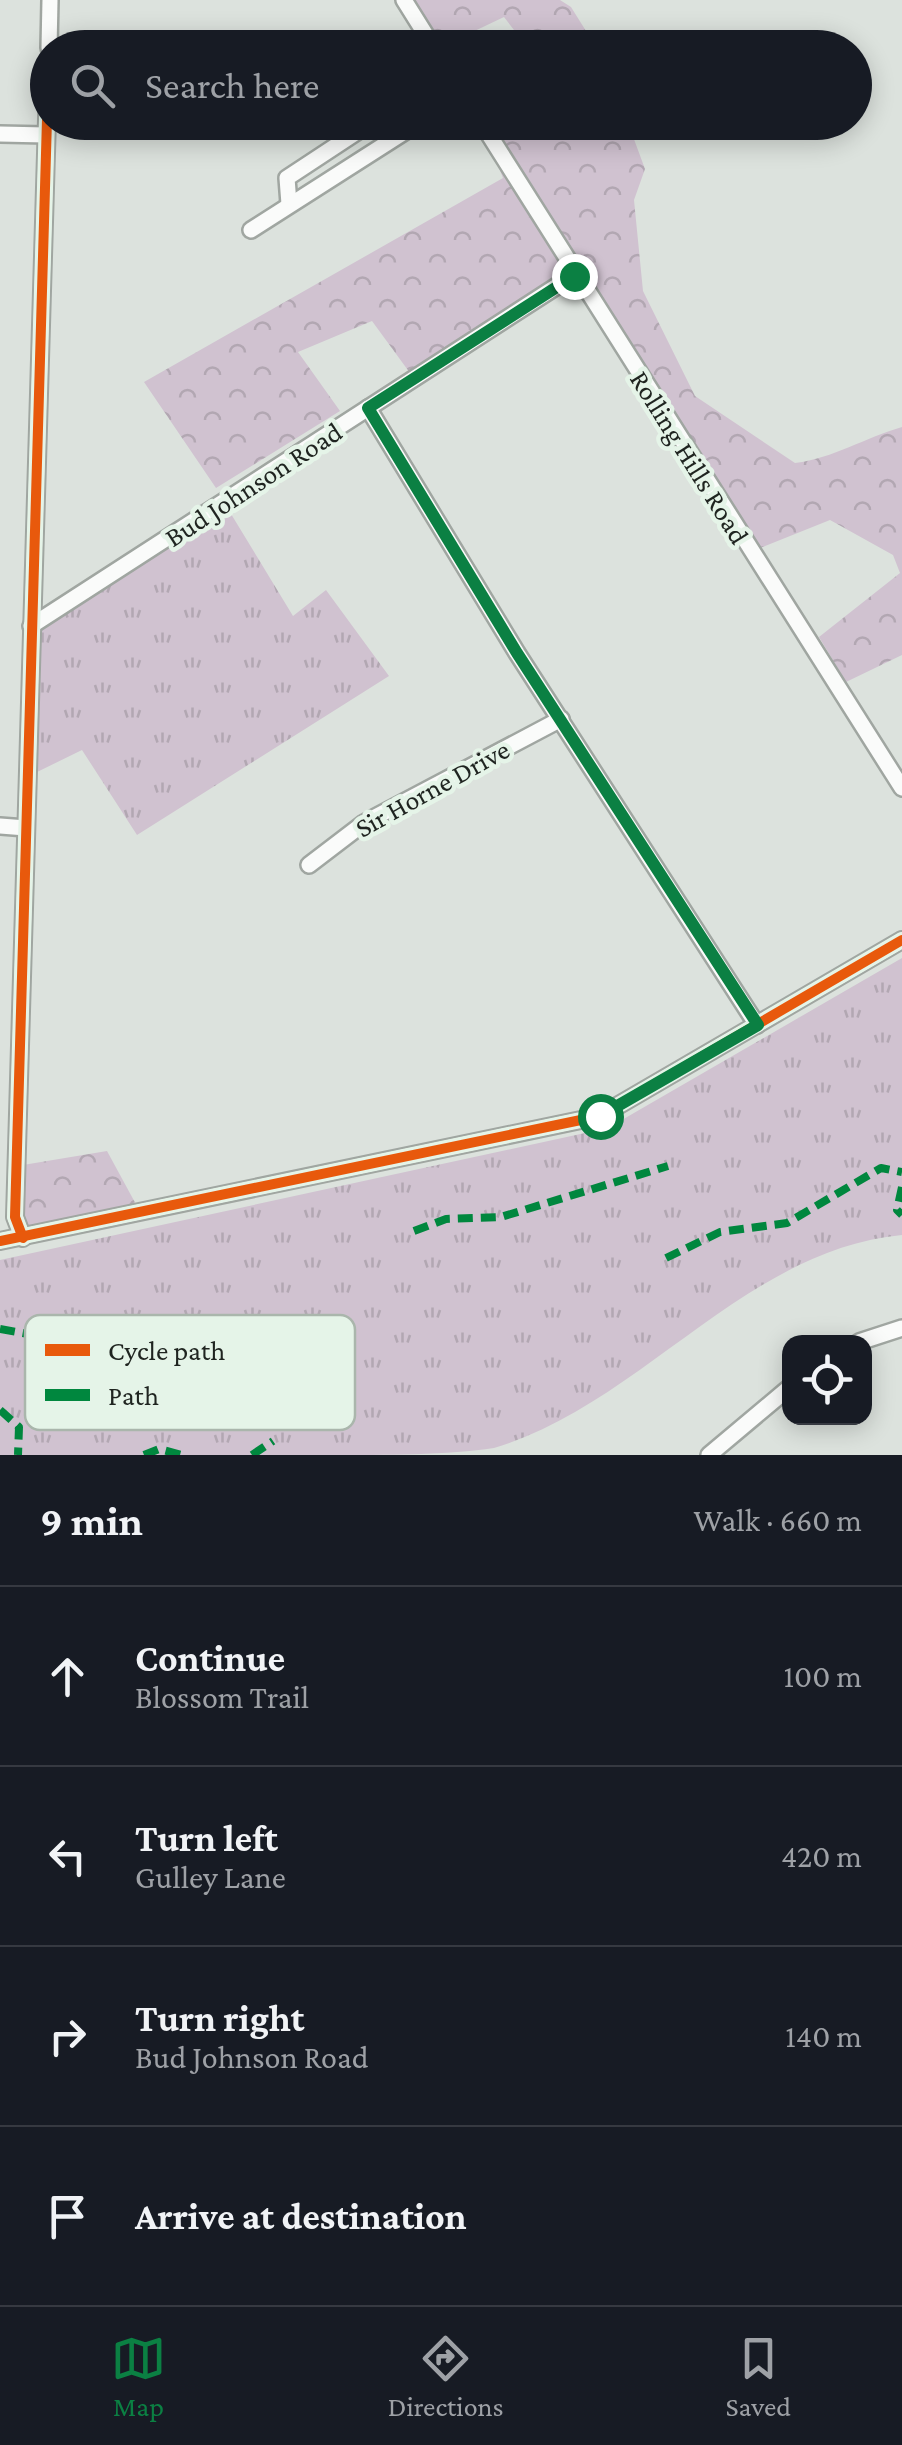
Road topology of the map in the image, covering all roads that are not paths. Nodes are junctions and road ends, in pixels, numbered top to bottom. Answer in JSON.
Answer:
{"nodes":[{"id":1,"x":50,"y":0,"type":"edge"},
{"id":2,"x":404,"y":0,"type":"edge"},
{"id":3,"x":49,"y":30,"type":"edge"},
{"id":4,"x":423,"y":30,"type":"edge"},
{"id":5,"x":0,"y":134,"type":"edge"},
{"id":6,"x":30,"y":135,"type":"edge"},
{"id":7,"x":46,"y":140,"type":"edge"},
{"id":8,"x":345,"y":140,"type":"edge"},
{"id":9,"x":391,"y":140,"type":"edge"},
{"id":10,"x":493,"y":140,"type":"edge"},
{"id":11,"x":289,"y":204,"type":"junction"},
{"id":12,"x":251,"y":230,"type":"dead end"},
{"id":13,"x":574,"y":276,"type":"junction"},
{"id":14,"x":368,"y":408,"type":"junction"},
{"id":15,"x":31,"y":626,"type":"junction"},
{"id":16,"x":561,"y":719,"type":"junction"},
{"id":17,"x":902,"y":788,"type":"edge"},
{"id":18,"x":0,"y":826,"type":"edge"},
{"id":19,"x":26,"y":828,"type":"junction"},
{"id":20,"x":309,"y":865,"type":"dead end"},
{"id":21,"x":902,"y":940,"type":"edge"},
{"id":22,"x":758,"y":1025,"type":"junction"},
{"id":23,"x":24,"y":1238,"type":"junction"},
{"id":24,"x":0,"y":1242,"type":"edge"},
{"id":25,"x":902,"y":1328,"type":"edge"},
{"id":26,"x":872,"y":1338,"type":"edge"},
{"id":27,"x":782,"y":1394,"type":"edge"},
{"id":28,"x":709,"y":1455,"type":"edge"}],
"edges":[{"from":1,"to":3,"type":"street"},
{"from":2,"to":4,"type":"street"},
{"from":5,"to":6,"type":"street"},
{"from":7,"to":15,"type":"street"},
{"from":8,"to":11,"type":"street"},
{"from":9,"to":11,"type":"street"},
{"from":10,"to":13,"type":"street","name":"Rolling Hills Road"},
{"from":11,"to":12,"type":"street"},
{"from":13,"to":14,"type":"street","name":"Bud Johnson Road"},
{"from":13,"to":17,"type":"street","name":"Rolling Hills Road"},
{"from":14,"to":15,"type":"street","name":"Bud Johnson Road"},
{"from":14,"to":16,"type":"street"},
{"from":15,"to":19,"type":"street"},
{"from":16,"to":20,"type":"street","name":"Sir Horne Drive"},
{"from":16,"to":22,"type":"street"},
{"from":18,"to":19,"type":"street"},
{"from":19,"to":23,"type":"street"},
{"from":21,"to":22,"type":"street"},
{"from":22,"to":23,"type":"street"},
{"from":23,"to":24,"type":"street"},
{"from":25,"to":26,"type":"street"},
{"from":27,"to":28,"type":"street"}]}
